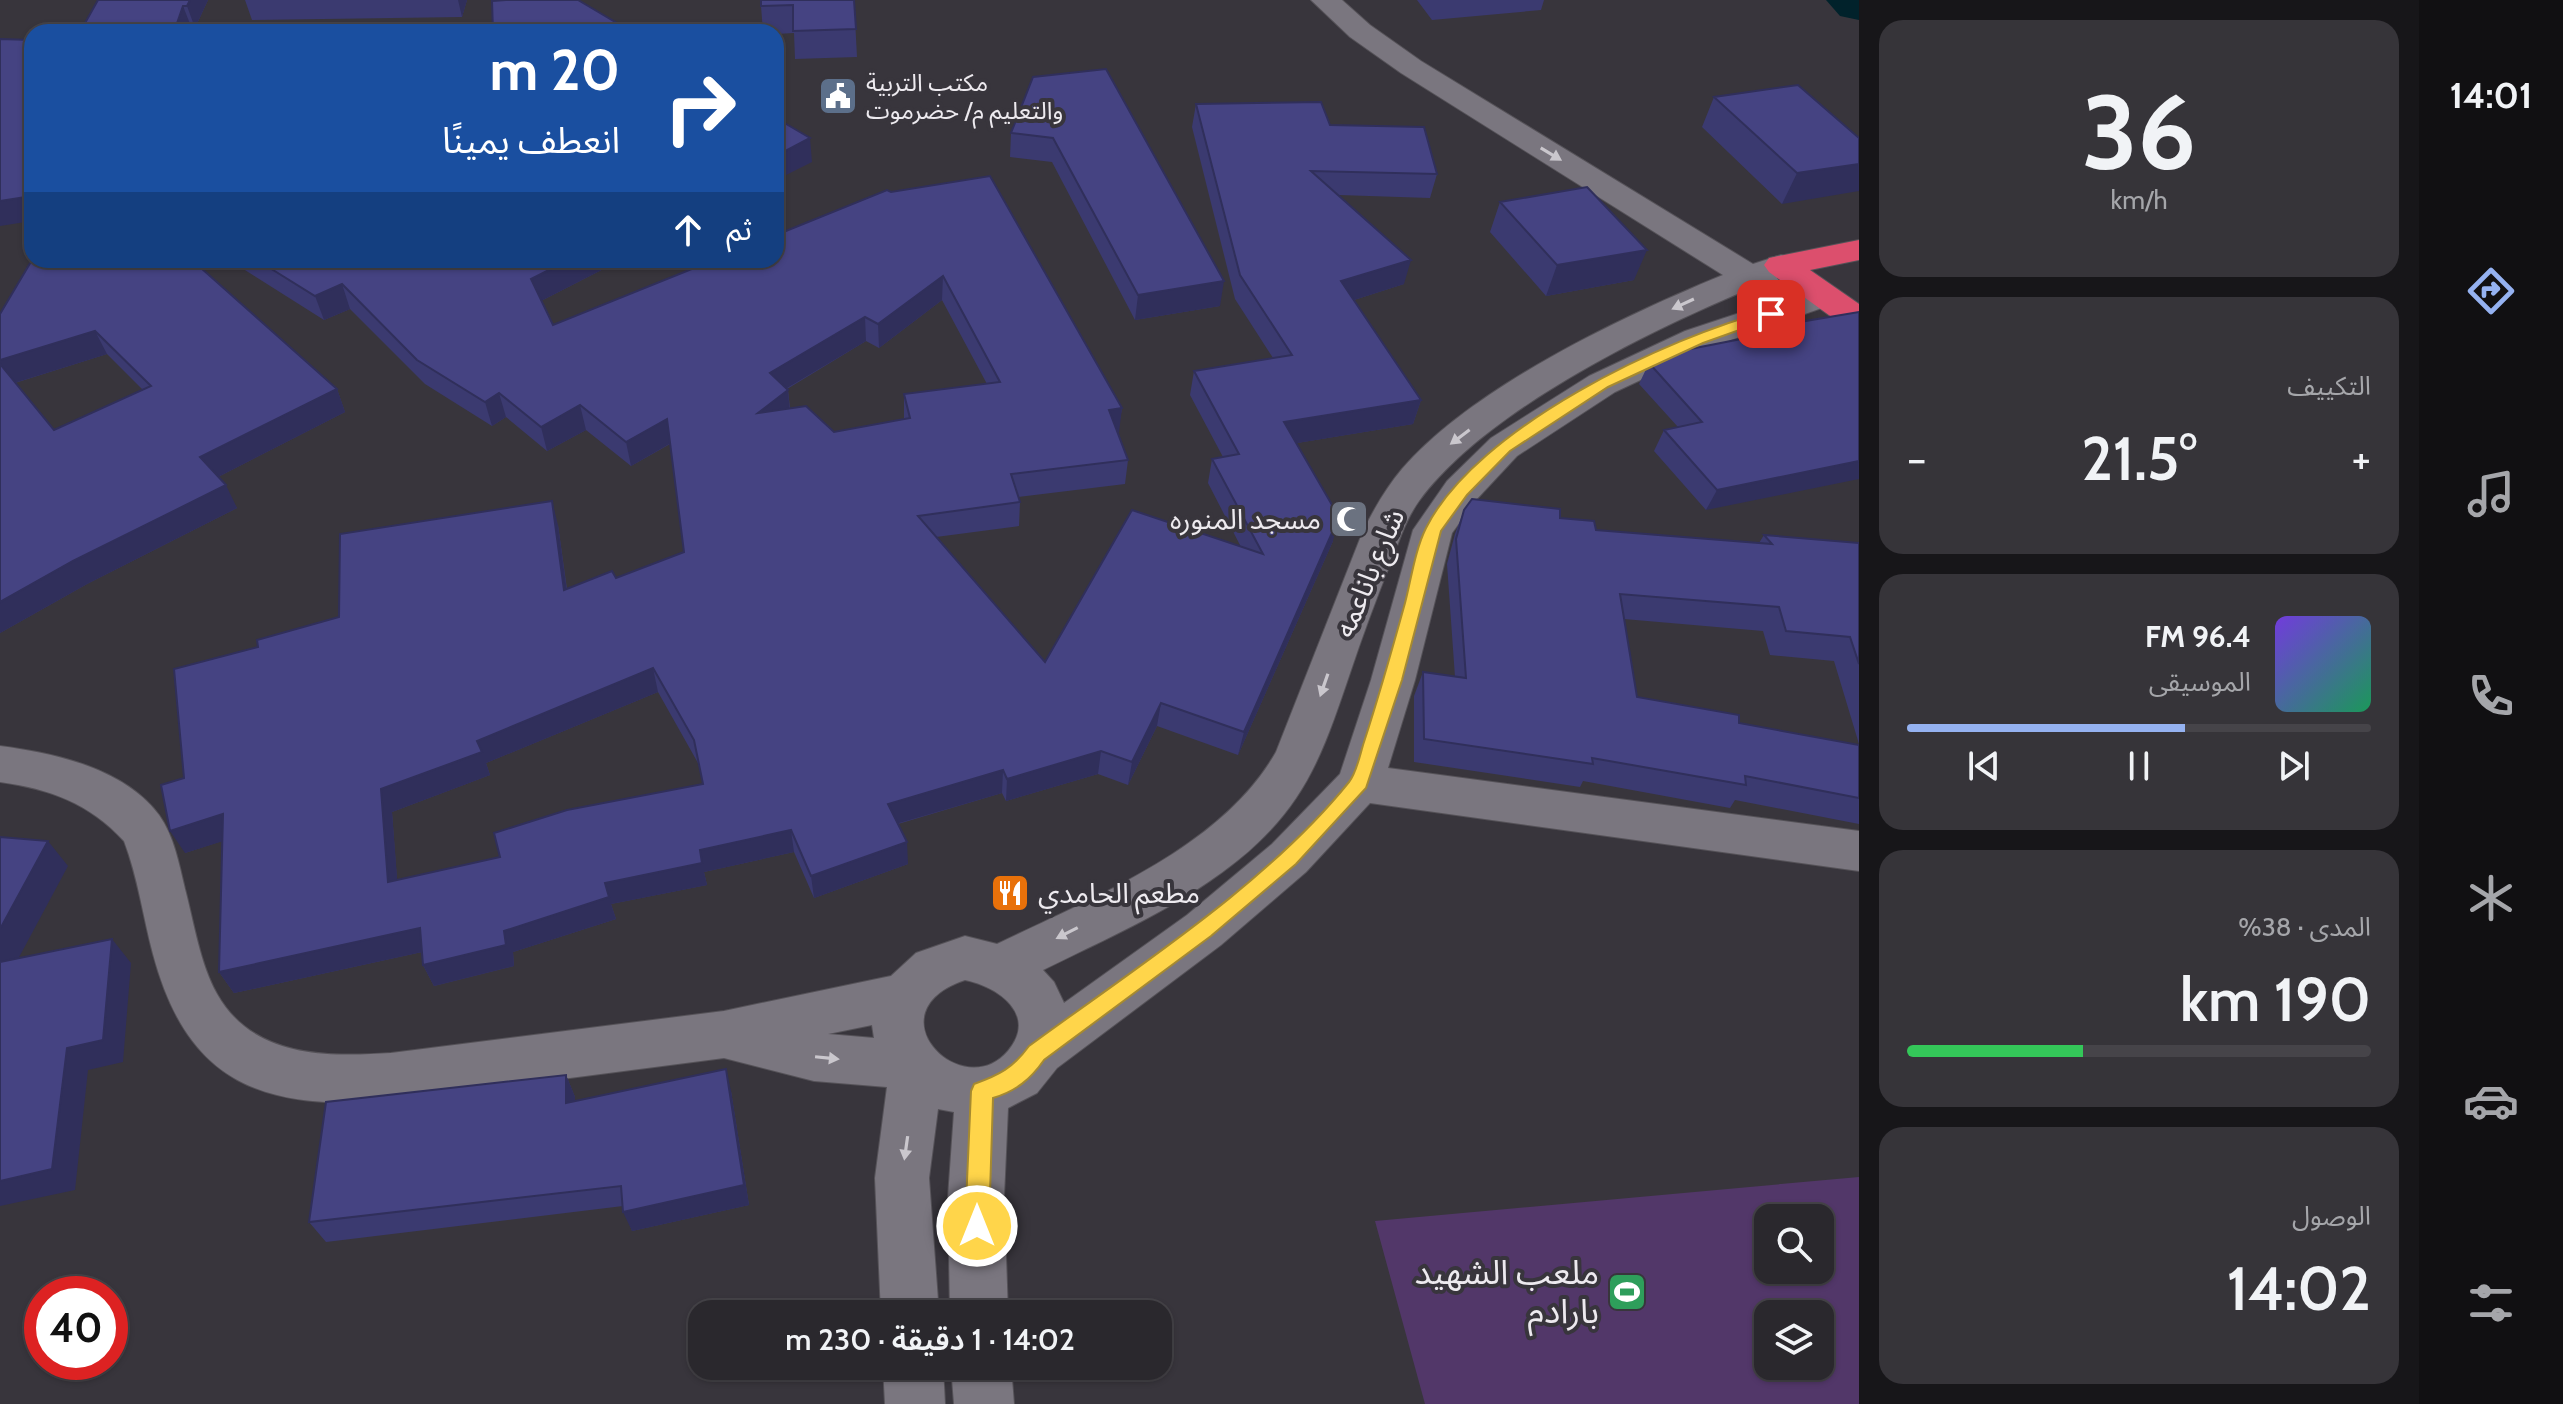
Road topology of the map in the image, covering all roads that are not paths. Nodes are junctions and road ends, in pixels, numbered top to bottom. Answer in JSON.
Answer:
{"nodes":[{"id":1,"x":1325,"y":0,"type":"edge"},
{"id":2,"x":1357,"y":0,"type":"edge"},
{"id":3,"x":1527,"y":126,"type":"junction"},
{"id":4,"x":1859,"y":250,"type":"edge"},
{"id":5,"x":1766,"y":270,"type":"junction"},
{"id":6,"x":1826,"y":296,"type":"edge"},
{"id":7,"x":1859,"y":320,"type":"edge"},
{"id":8,"x":0,"y":764,"type":"edge"},
{"id":9,"x":1360,"y":783,"type":"junction"},
{"id":10,"x":1859,"y":851,"type":"edge"},
{"id":11,"x":1002,"y":966,"type":"junction"},
{"id":12,"x":903,"y":996,"type":"junction"},
{"id":13,"x":724,"y":1035,"type":"junction"},
{"id":14,"x":1036,"y":1053,"type":"junction"},
{"id":15,"x":913,"y":1068,"type":"junction"},
{"id":16,"x":982,"y":1091,"type":"junction"},
{"id":17,"x":909,"y":1300,"type":"edge"},
{"id":18,"x":979,"y":1300,"type":"edge"},
{"id":19,"x":914,"y":1380,"type":"edge"},
{"id":20,"x":982,"y":1380,"type":"edge"},
{"id":21,"x":915,"y":1404,"type":"edge"},
{"id":22,"x":984,"y":1404,"type":"edge"}],
"edges":[{"from":1,"to":3,"type":"street"},
{"from":2,"to":3,"type":"street"},
{"from":3,"to":5,"type":"street"},
{"from":4,"to":5,"type":"highway","name":"شارع باناعمه"},
{"from":5,"to":6,"type":"highway"},
{"from":5,"to":11,"type":"street","name":"شارع باناعمه","one_way":true},
{"from":6,"to":7,"type":"highway"},
{"from":6,"to":9,"type":"street","name":"شارع باناعمه"},
{"from":8,"to":13,"type":"street"},
{"from":9,"to":10,"type":"street"},
{"from":9,"to":14,"type":"street","name":"شارع باناعمه"},
{"from":11,"to":12,"type":"street"},
{"from":11,"to":14,"type":"street"},
{"from":12,"to":13,"type":"street"},
{"from":12,"to":15,"type":"street"},
{"from":13,"to":15,"type":"street","one_way":true},
{"from":14,"to":16,"type":"street"},
{"from":15,"to":16,"type":"street"},
{"from":15,"to":17,"type":"street","one_way":true},
{"from":16,"to":18,"type":"street"},
{"from":19,"to":21,"type":"street"},
{"from":20,"to":22,"type":"street"}]}
